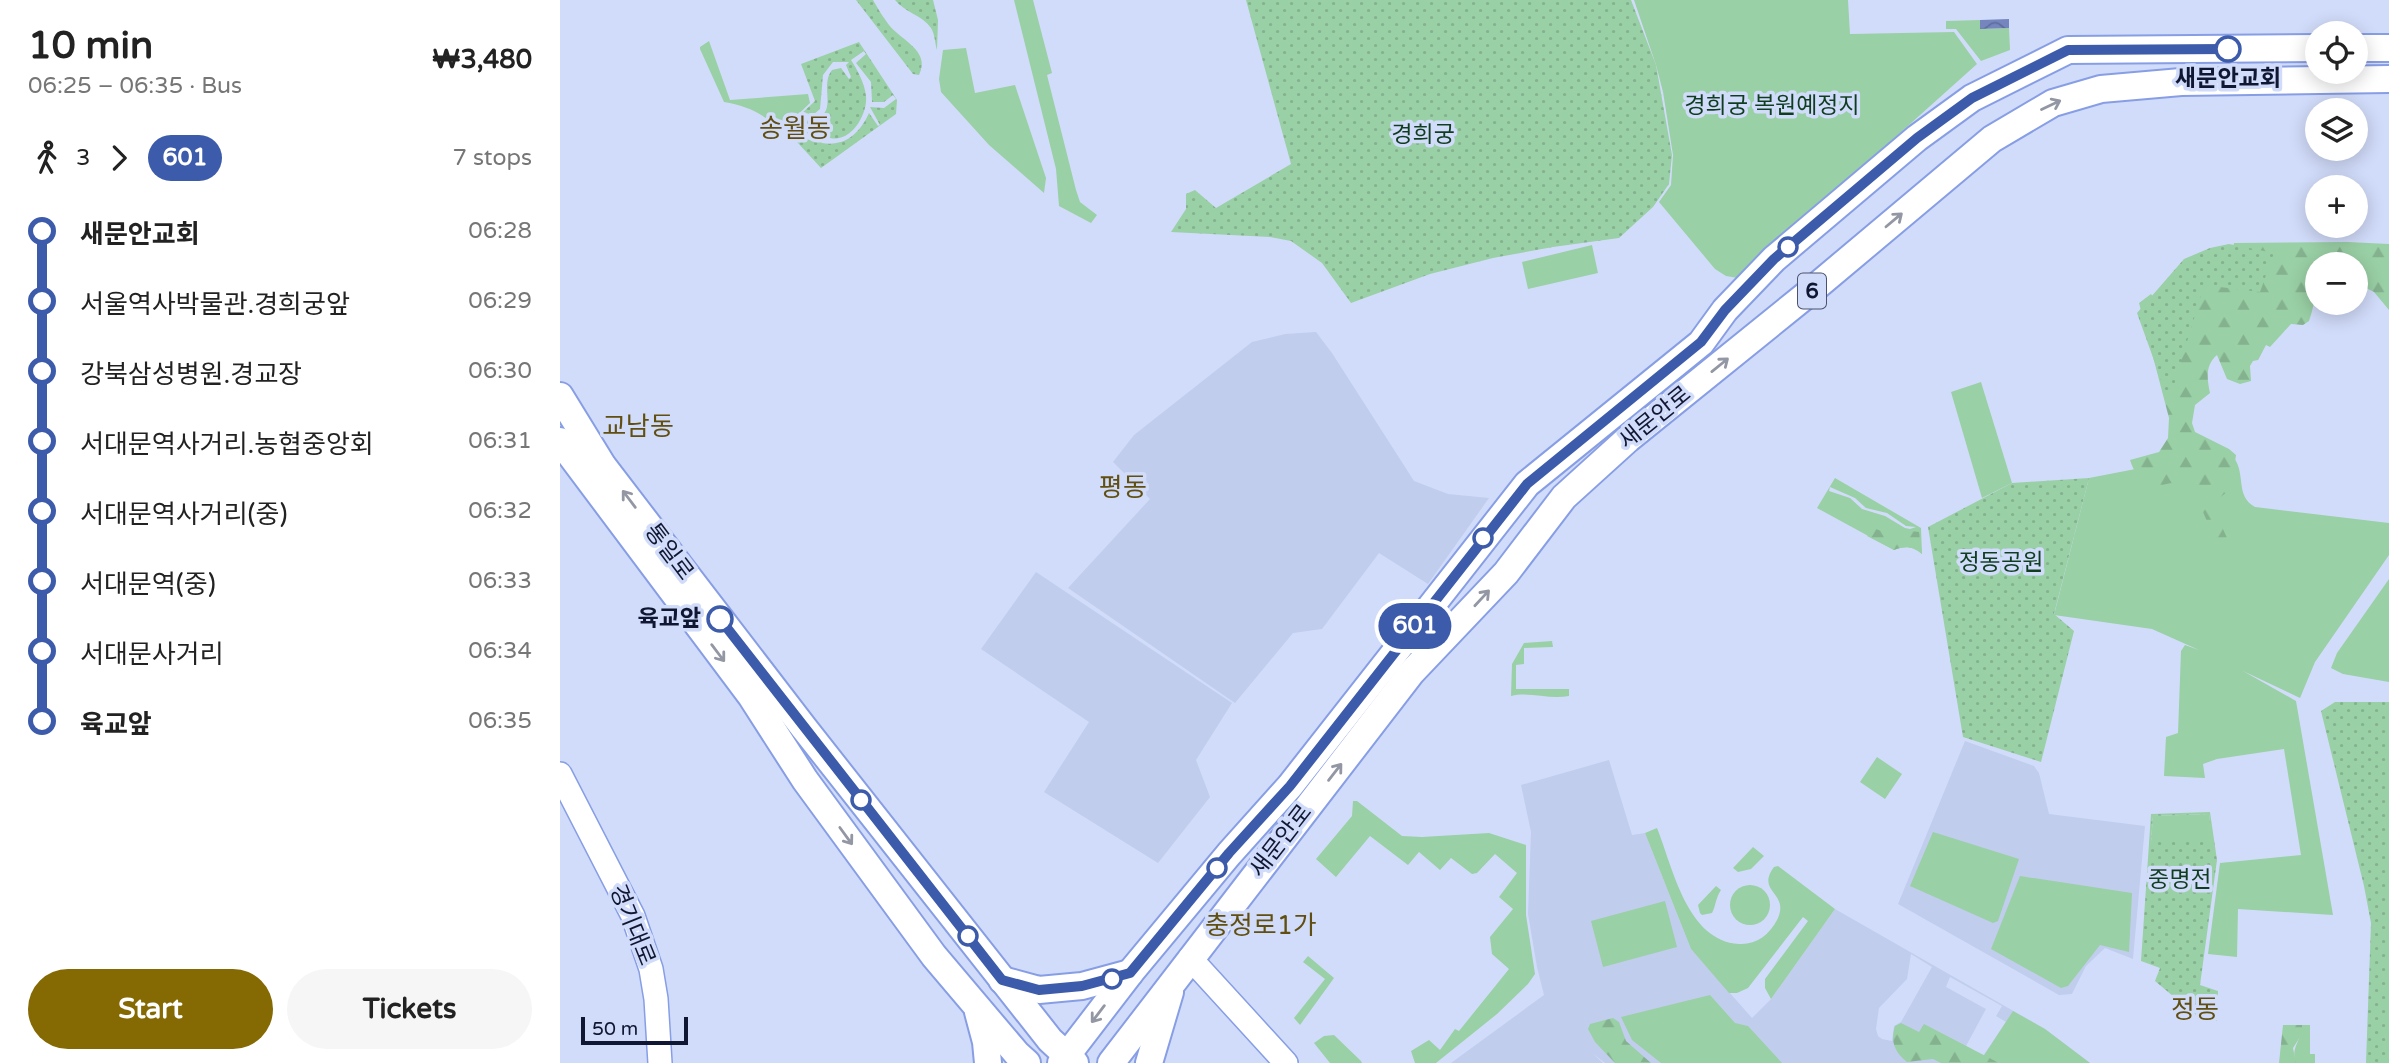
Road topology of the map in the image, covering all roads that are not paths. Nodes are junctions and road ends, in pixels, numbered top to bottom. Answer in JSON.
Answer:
{"nodes":[{"id":1,"x":2305,"y":48,"type":"edge"},
{"id":2,"x":2368,"y":48,"type":"edge"},
{"id":3,"x":2389,"y":48,"type":"edge"},
{"id":4,"x":2389,"y":79,"type":"edge"},
{"id":5,"x":560,"y":396,"type":"edge"},
{"id":6,"x":560,"y":441,"type":"edge"},
{"id":7,"x":560,"y":774,"type":"edge"},
{"id":8,"x":1190,"y":958,"type":"junction"},
{"id":9,"x":1130,"y":973,"type":"junction"},
{"id":10,"x":1002,"y":980,"type":"junction"},
{"id":11,"x":1173,"y":980,"type":"junction"},
{"id":12,"x":976,"y":1007,"type":"junction"},
{"id":13,"x":1067,"y":1061,"type":"edge"},
{"id":14,"x":660,"y":1063,"type":"edge"},
{"id":15,"x":988,"y":1063,"type":"edge"},
{"id":16,"x":1027,"y":1063,"type":"edge"},
{"id":17,"x":1111,"y":1063,"type":"edge"},
{"id":18,"x":1149,"y":1063,"type":"edge"},
{"id":19,"x":1286,"y":1063,"type":"edge"}],
"edges":[{"from":1,"to":9,"type":"main road","name":"새문안로","number":"6"},
{"from":2,"to":3,"type":"main road"},
{"from":8,"to":4,"type":"main road","name":"새문안로","number":"6","one_way":true},
{"from":10,"to":5,"type":"main road","name":"통일로","one_way":true},
{"from":6,"to":12,"type":"main road","name":"통일로","one_way":true},
{"from":7,"to":14,"type":"main road","name":"경기대로"},
{"from":8,"to":11,"type":"main road","name":"새문안로","number":"6"},
{"from":8,"to":19,"type":"main road"},
{"from":9,"to":10,"type":"main road"},
{"from":9,"to":13,"type":"main road","name":"새문안로","number":"6","one_way":true},
{"from":10,"to":13,"type":"main road","name":"통일로"},
{"from":11,"to":17,"type":"main road","name":"새문안로","number":"6"},
{"from":11,"to":18,"type":"main road"},
{"from":12,"to":15,"type":"main road"},
{"from":12,"to":16,"type":"main road","name":"통일로"}]}
